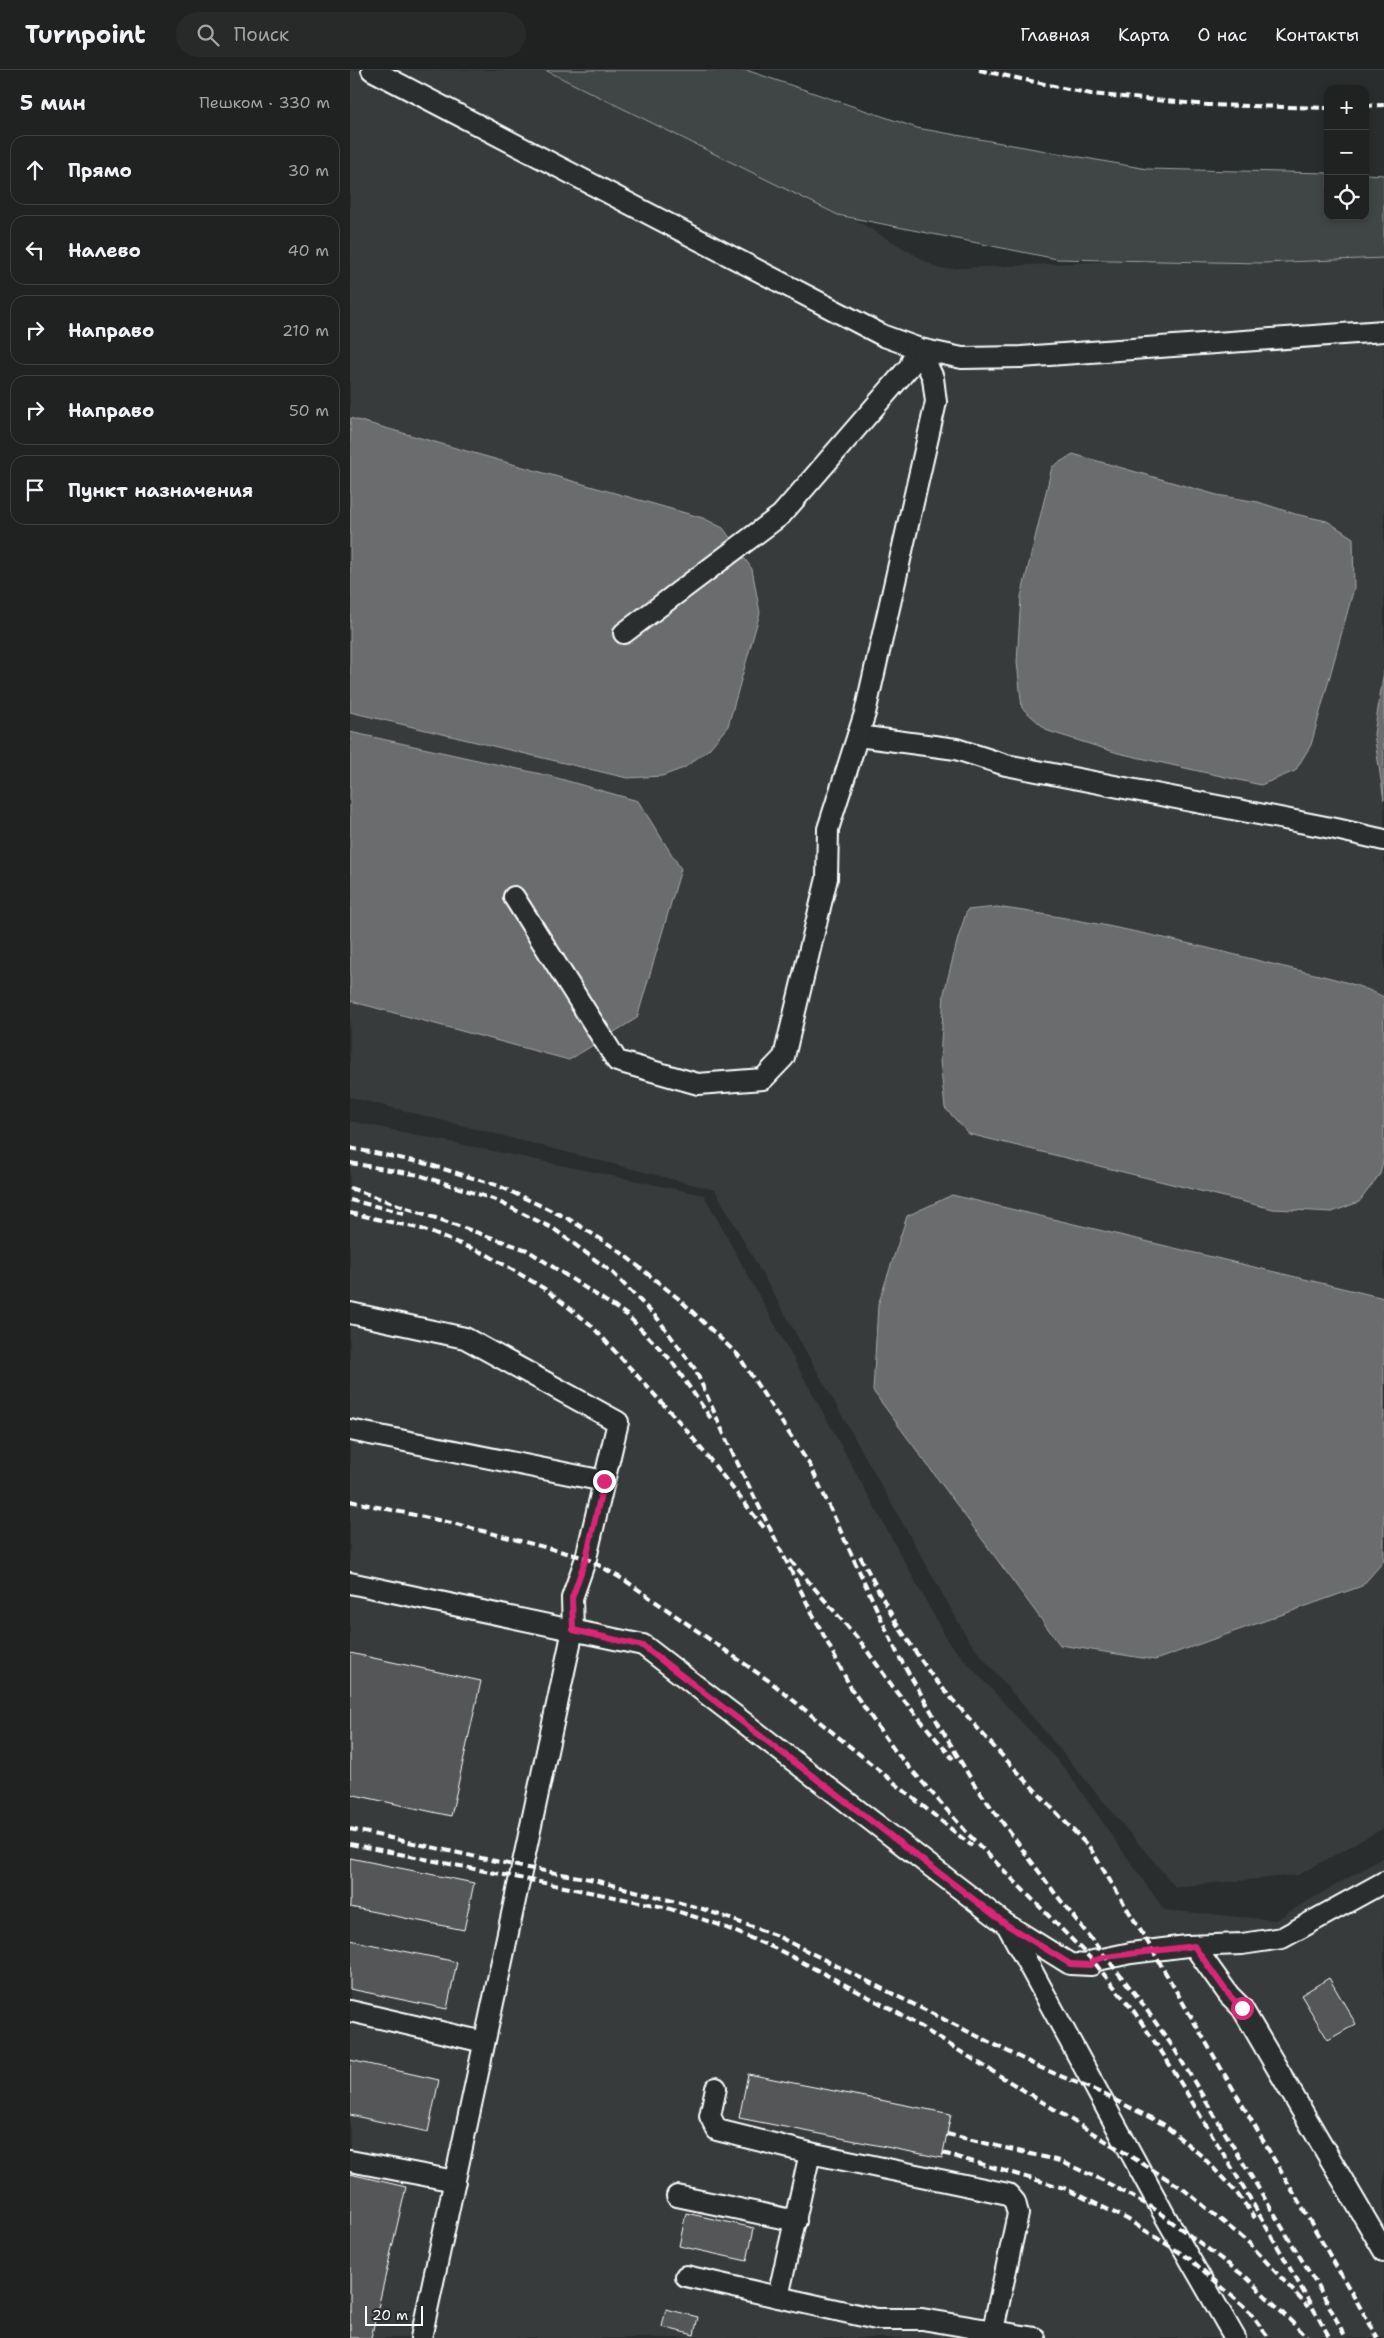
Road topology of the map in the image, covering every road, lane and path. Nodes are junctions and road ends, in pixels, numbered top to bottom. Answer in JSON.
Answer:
{"nodes":[{"id":1,"x":372,"y":70,"type":"edge"},
{"id":2,"x":1384,"y":331,"type":"edge"},
{"id":3,"x":918,"y":349,"type":"junction"},
{"id":4,"x":624,"y":633,"type":"dead end"},
{"id":5,"x":858,"y":736,"type":"junction"},
{"id":6,"x":1384,"y":840,"type":"edge"},
{"id":7,"x":514,"y":897,"type":"dead end"},
{"id":8,"x":350,"y":1314,"type":"edge"},
{"id":9,"x":350,"y":1430,"type":"edge"},
{"id":10,"x":604,"y":1481,"type":"junction"},
{"id":11,"x":350,"y":1583,"type":"edge"},
{"id":12,"x":573,"y":1630,"type":"junction"},
{"id":13,"x":1384,"y":1882,"type":"edge"},
{"id":14,"x":1007,"y":1925,"type":"junction"},
{"id":15,"x":1194,"y":1946,"type":"junction"},
{"id":16,"x":350,"y":2011,"type":"edge"},
{"id":17,"x":484,"y":2042,"type":"junction"},
{"id":18,"x":716,"y":2088,"type":"dead end"},
{"id":19,"x":810,"y":2153,"type":"junction"},
{"id":20,"x":350,"y":2161,"type":"edge"},
{"id":21,"x":454,"y":2182,"type":"junction"},
{"id":22,"x":677,"y":2196,"type":"dead end"},
{"id":23,"x":796,"y":2220,"type":"junction"},
{"id":24,"x":1384,"y":2250,"type":"edge"},
{"id":25,"x":686,"y":2276,"type":"dead end"},
{"id":26,"x":778,"y":2297,"type":"junction"},
{"id":27,"x":993,"y":2330,"type":"junction"},
{"id":28,"x":421,"y":2338,"type":"edge"},
{"id":29,"x":1035,"y":2338,"type":"edge"},
{"id":30,"x":1235,"y":2338,"type":"edge"}],
"edges":[{"from":1,"to":3,"type":"lane"},
{"from":2,"to":3,"type":"lane"},
{"from":3,"to":4,"type":"lane"},
{"from":3,"to":5,"type":"lane"},
{"from":5,"to":6,"type":"lane"},
{"from":5,"to":7,"type":"lane"},
{"from":8,"to":10,"type":"lane"},
{"from":9,"to":10,"type":"lane"},
{"from":10,"to":12,"type":"lane"},
{"from":11,"to":12,"type":"lane"},
{"from":12,"to":14,"type":"lane"},
{"from":12,"to":17,"type":"lane"},
{"from":13,"to":15,"type":"lane"},
{"from":14,"to":15,"type":"lane"},
{"from":14,"to":30,"type":"lane"},
{"from":15,"to":24,"type":"lane"},
{"from":16,"to":17,"type":"lane"},
{"from":17,"to":21,"type":"lane"},
{"from":18,"to":19,"type":"lane"},
{"from":19,"to":23,"type":"lane"},
{"from":19,"to":27,"type":"lane"},
{"from":20,"to":21,"type":"lane"},
{"from":21,"to":28,"type":"lane"},
{"from":22,"to":23,"type":"lane"},
{"from":23,"to":26,"type":"lane"},
{"from":25,"to":26,"type":"lane"},
{"from":26,"to":27,"type":"lane"},
{"from":27,"to":29,"type":"lane"}]}
